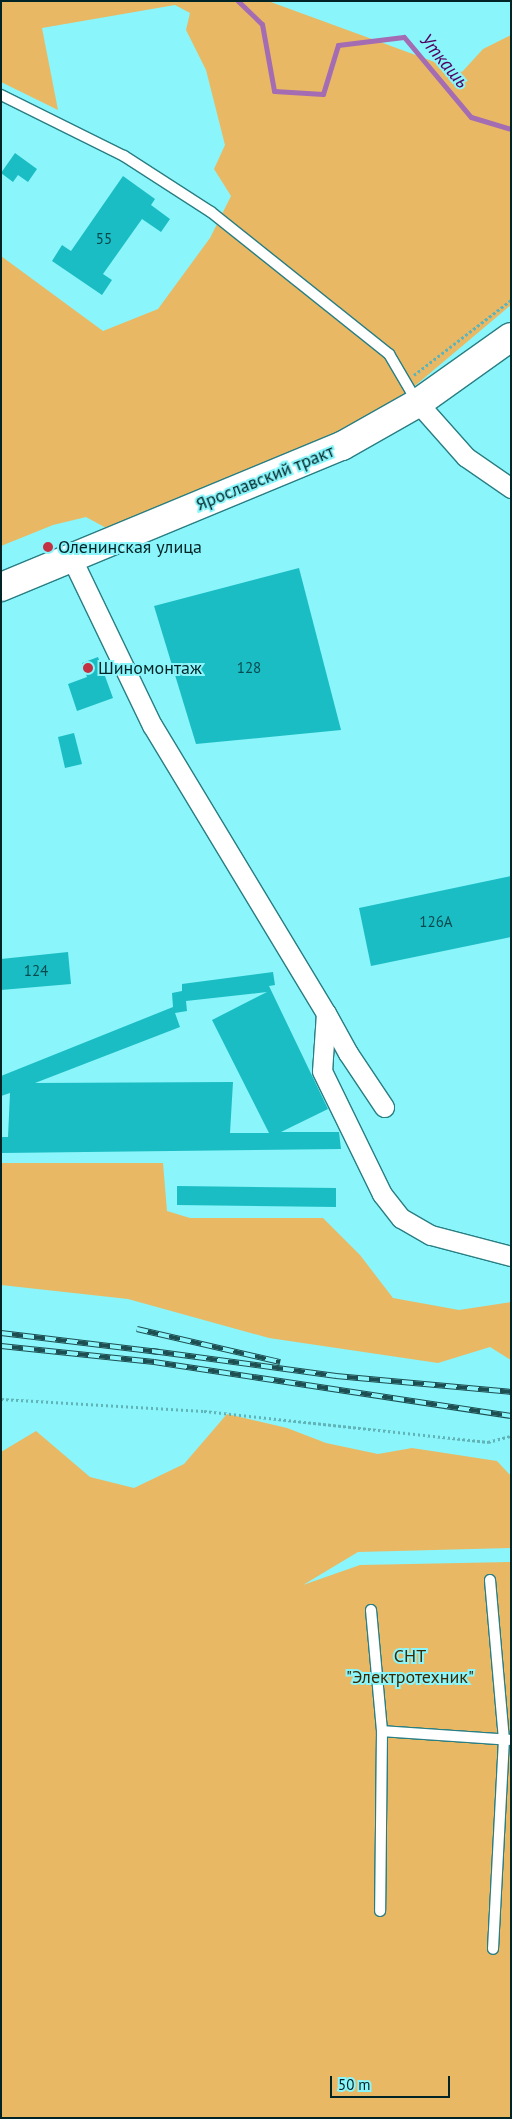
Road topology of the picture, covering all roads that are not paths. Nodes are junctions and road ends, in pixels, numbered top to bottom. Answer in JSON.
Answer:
{"nodes":[{"id":1,"x":1,"y":95,"type":"edge"},
{"id":2,"x":511,"y":337,"type":"edge"},
{"id":3,"x":412,"y":392,"type":"junction"},
{"id":4,"x":511,"y":488,"type":"edge"},
{"id":5,"x":72,"y":557,"type":"junction"},
{"id":6,"x":1,"y":587,"type":"edge"},
{"id":7,"x":326,"y":1013,"type":"junction"},
{"id":8,"x":384,"y":1107,"type":"dead end"},
{"id":9,"x":511,"y":1256,"type":"edge"},
{"id":10,"x":490,"y":1580,"type":"dead end"},
{"id":11,"x":372,"y":1610,"type":"dead end"},
{"id":12,"x":382,"y":1731,"type":"junction"},
{"id":13,"x":507,"y":1740,"type":"edge"},
{"id":14,"x":380,"y":1911,"type":"dead end"},
{"id":15,"x":493,"y":1949,"type":"dead end"}],
"edges":[{"from":1,"to":3,"type":"lane"},
{"from":2,"to":3,"type":"street","name":"Ярославский тракт"},
{"from":3,"to":4,"type":"street"},
{"from":3,"to":5,"type":"street","name":"Ярославский тракт"},
{"from":5,"to":6,"type":"street","name":"Ярославский тракт"},
{"from":5,"to":7,"type":"street"},
{"from":7,"to":8,"type":"street"},
{"from":7,"to":9,"type":"street"},
{"from":10,"to":13,"type":"lane"},
{"from":11,"to":12,"type":"lane"},
{"from":12,"to":13,"type":"lane"},
{"from":12,"to":14,"type":"lane"},
{"from":13,"to":15,"type":"lane"}]}
